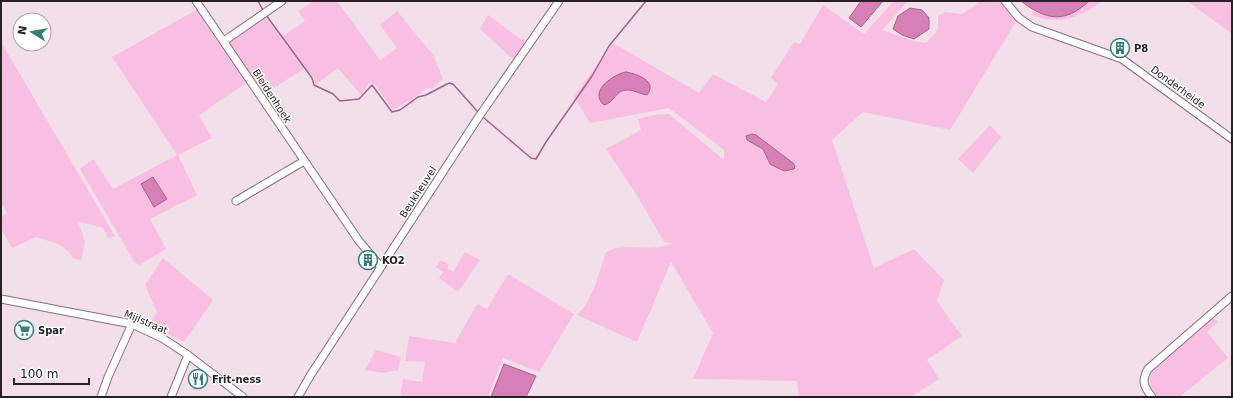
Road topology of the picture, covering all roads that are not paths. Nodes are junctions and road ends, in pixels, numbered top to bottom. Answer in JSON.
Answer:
{"nodes":[{"id":1,"x":196,"y":1,"type":"edge"},
{"id":2,"x":282,"y":1,"type":"edge"},
{"id":3,"x":559,"y":1,"type":"edge"},
{"id":4,"x":1005,"y":1,"type":"edge"},
{"id":5,"x":224,"y":41,"type":"junction"},
{"id":6,"x":1232,"y":139,"type":"edge"},
{"id":7,"x":304,"y":161,"type":"junction"},
{"id":8,"x":236,"y":201,"type":"dead end"},
{"id":9,"x":381,"y":267,"type":"junction"},
{"id":10,"x":1232,"y":296,"type":"edge"},
{"id":11,"x":1,"y":298,"type":"edge"},
{"id":12,"x":132,"y":324,"type":"junction"},
{"id":13,"x":188,"y":354,"type":"junction"},
{"id":14,"x":101,"y":397,"type":"edge"},
{"id":15,"x":171,"y":397,"type":"edge"},
{"id":16,"x":243,"y":397,"type":"edge"},
{"id":17,"x":298,"y":397,"type":"edge"},
{"id":18,"x":1152,"y":397,"type":"edge"}],
"edges":[{"from":1,"to":5,"type":"street","name":"Bleidenhoek"},
{"from":2,"to":5,"type":"street"},
{"from":3,"to":9,"type":"street","name":"Beukheuvel"},
{"from":4,"to":6,"type":"street","name":"Donderheide"},
{"from":5,"to":7,"type":"street","name":"Bleidenhoek"},
{"from":7,"to":8,"type":"street"},
{"from":7,"to":9,"type":"street","name":"Bleidenhoek"},
{"from":9,"to":17,"type":"street","name":"Beukheuvel"},
{"from":10,"to":18,"type":"street"},
{"from":11,"to":12,"type":"street","name":"Mijlstraat"},
{"from":12,"to":13,"type":"street","name":"Mijlstraat"},
{"from":12,"to":14,"type":"street"},
{"from":13,"to":15,"type":"street"},
{"from":13,"to":16,"type":"street","name":"Mijlstraat"}]}
